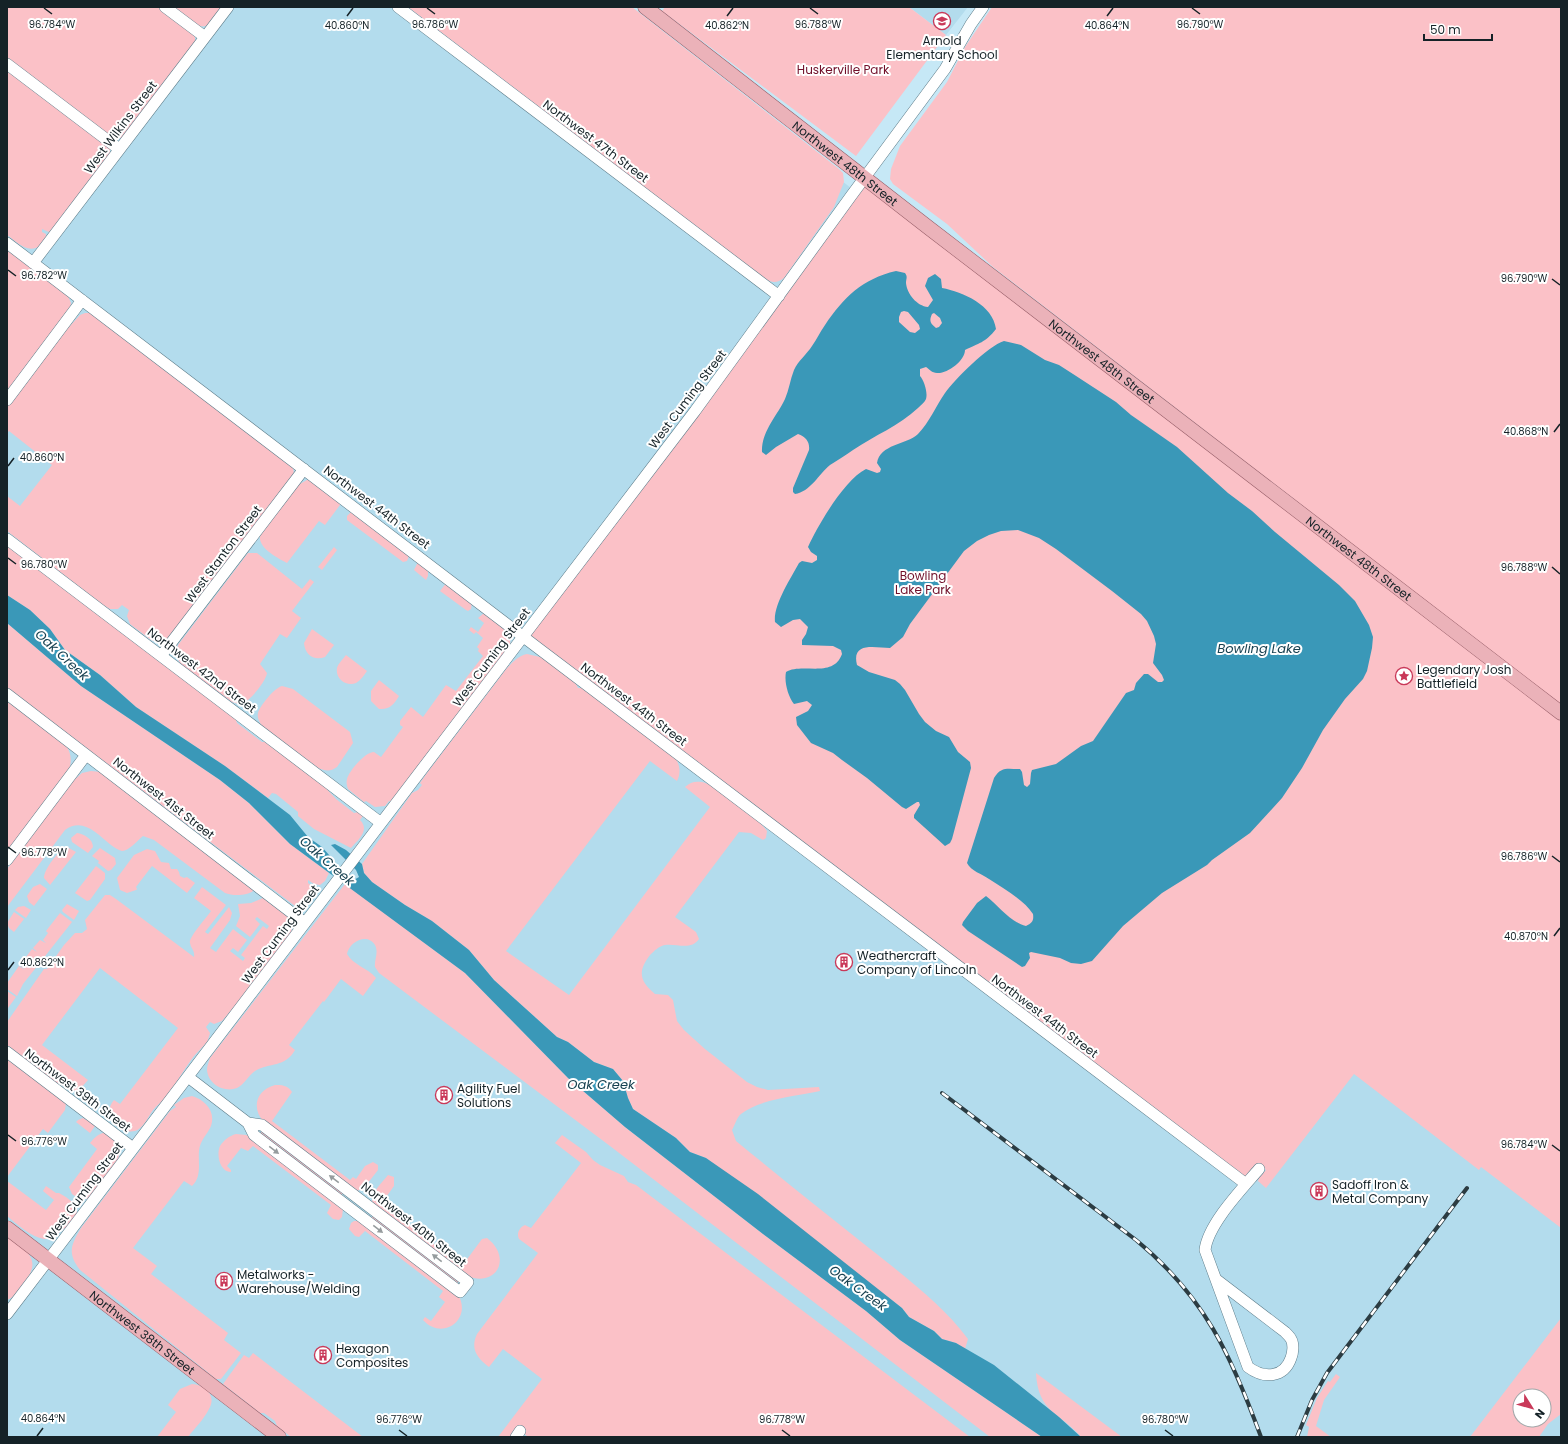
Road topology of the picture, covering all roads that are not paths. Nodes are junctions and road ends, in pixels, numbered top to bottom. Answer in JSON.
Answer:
{"nodes":[{"id":1,"x":165,"y":7,"type":"edge"},
{"id":2,"x":228,"y":7,"type":"edge"},
{"id":3,"x":398,"y":7,"type":"edge"},
{"id":4,"x":983,"y":7,"type":"edge"},
{"id":5,"x":647,"y":8,"type":"edge"},
{"id":6,"x":205,"y":38,"type":"junction"},
{"id":7,"x":7,"y":64,"type":"edge"},
{"id":8,"x":119,"y":149,"type":"junction"},
{"id":9,"x":866,"y":178,"type":"junction"},
{"id":10,"x":7,"y":243,"type":"edge"},
{"id":11,"x":33,"y":263,"type":"junction"},
{"id":12,"x":779,"y":296,"type":"junction"},
{"id":13,"x":82,"y":300,"type":"junction"},
{"id":14,"x":7,"y":400,"type":"edge"},
{"id":15,"x":304,"y":469,"type":"junction"},
{"id":16,"x":7,"y":539,"type":"edge"},
{"id":17,"x":523,"y":636,"type":"junction"},
{"id":18,"x":161,"y":656,"type":"junction"},
{"id":19,"x":7,"y":694,"type":"edge"},
{"id":20,"x":1561,"y":713,"type":"edge"},
{"id":21,"x":86,"y":755,"type":"junction"},
{"id":22,"x":381,"y":823,"type":"junction"},
{"id":23,"x":7,"y":860,"type":"edge"},
{"id":24,"x":305,"y":923,"type":"junction"},
{"id":25,"x":7,"y":1052,"type":"edge"},
{"id":26,"x":188,"y":1077,"type":"junction"},
{"id":27,"x":248,"y":1123,"type":"junction"},
{"id":28,"x":133,"y":1148,"type":"junction"},
{"id":29,"x":1259,"y":1170,"type":"dead end"},
{"id":30,"x":1246,"y":1184,"type":"junction"},
{"id":31,"x":7,"y":1228,"type":"edge"},
{"id":32,"x":49,"y":1259,"type":"junction"},
{"id":33,"x":1217,"y":1280,"type":"junction"},
{"id":34,"x":7,"y":1314,"type":"edge"},
{"id":35,"x":279,"y":1437,"type":"edge"}],
"edges":[{"from":1,"to":6,"type":"street"},
{"from":2,"to":6,"type":"street","name":"West Wilkins Street"},
{"from":3,"to":12,"type":"street","name":"Northwest 47th Street"},
{"from":4,"to":9,"type":"street","name":"West Cuming Street"},
{"from":5,"to":9,"type":"main road","name":"Northwest 48th Street"},
{"from":6,"to":8,"type":"street","name":"West Wilkins Street"},
{"from":7,"to":8,"type":"street"},
{"from":8,"to":11,"type":"street","name":"West Wilkins Street"},
{"from":9,"to":12,"type":"street","name":"West Cuming Street"},
{"from":9,"to":20,"type":"main road","name":"Northwest 48th Street"},
{"from":10,"to":11,"type":"street","name":"Northwest 44th Street"},
{"from":11,"to":13,"type":"street","name":"Northwest 44th Street"},
{"from":12,"to":17,"type":"street","name":"West Cuming Street"},
{"from":13,"to":14,"type":"street"},
{"from":13,"to":15,"type":"street","name":"Northwest 44th Street"},
{"from":15,"to":17,"type":"street","name":"Northwest 44th Street"},
{"from":15,"to":18,"type":"street","name":"West Stanton Street"},
{"from":16,"to":18,"type":"street","name":"Northwest 42nd Street"},
{"from":17,"to":22,"type":"street","name":"West Cuming Street"},
{"from":17,"to":30,"type":"street","name":"Northwest 44th Street"},
{"from":18,"to":22,"type":"street","name":"Northwest 42nd Street"},
{"from":19,"to":21,"type":"street","name":"Northwest 41st Street"},
{"from":21,"to":23,"type":"street"},
{"from":21,"to":24,"type":"street","name":"Northwest 41st Street"},
{"from":22,"to":24,"type":"street","name":"West Cuming Street"},
{"from":24,"to":26,"type":"street","name":"West Cuming Street"},
{"from":25,"to":28,"type":"street","name":"Northwest 39th Street"},
{"from":26,"to":27,"type":"street","name":"Northwest 40th Street"},
{"from":26,"to":28,"type":"street","name":"West Cuming Street"},
{"from":27,"to":27,"type":"street","name":"Northwest 40th Street","one_way":true},
{"from":28,"to":32,"type":"street","name":"West Cuming Street"},
{"from":29,"to":30,"type":"street"},
{"from":30,"to":33,"type":"street"},
{"from":31,"to":32,"type":"main road","name":"Northwest 38th Street"},
{"from":32,"to":34,"type":"street","name":"West Cuming Street"},
{"from":32,"to":35,"type":"main road","name":"Northwest 38th Street"},
{"from":33,"to":33,"type":"street"}]}
